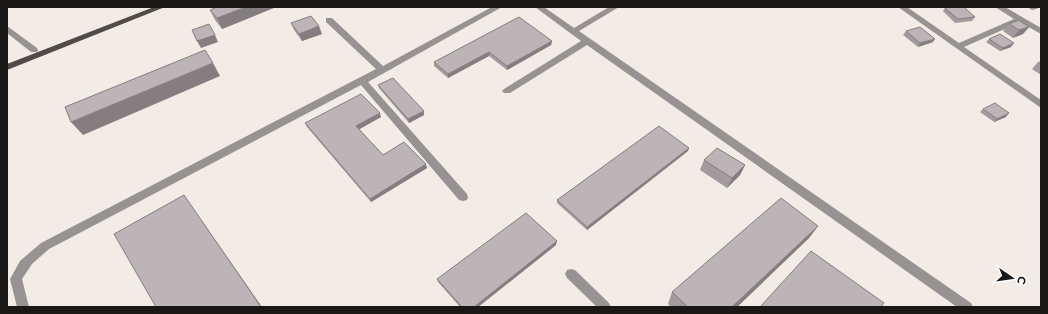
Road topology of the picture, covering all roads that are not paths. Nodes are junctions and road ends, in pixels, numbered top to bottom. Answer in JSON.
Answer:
{"nodes":[{"id":1,"x":145,"y":7,"type":"edge"},
{"id":2,"x":161,"y":7,"type":"edge"},
{"id":3,"x":498,"y":7,"type":"edge"},
{"id":4,"x":539,"y":7,"type":"edge"},
{"id":5,"x":615,"y":7,"type":"edge"},
{"id":6,"x":902,"y":7,"type":"edge"},
{"id":7,"x":999,"y":7,"type":"edge"},
{"id":8,"x":1020,"y":19,"type":"junction"},
{"id":9,"x":329,"y":20,"type":"dead end"},
{"id":10,"x":7,"y":29,"type":"edge"},
{"id":11,"x":574,"y":31,"type":"junction"},
{"id":12,"x":1041,"y":31,"type":"edge"},
{"id":13,"x":587,"y":41,"type":"junction"},
{"id":14,"x":959,"y":46,"type":"junction"},
{"id":15,"x":34,"y":50,"type":"junction"},
{"id":16,"x":7,"y":60,"type":"edge"},
{"id":17,"x":7,"y":67,"type":"edge"},
{"id":18,"x":382,"y":70,"type":"junction"},
{"id":19,"x":362,"y":81,"type":"junction"},
{"id":20,"x":507,"y":91,"type":"dead end"},
{"id":21,"x":1041,"y":105,"type":"edge"},
{"id":22,"x":463,"y":196,"type":"dead end"},
{"id":23,"x":571,"y":274,"type":"dead end"},
{"id":24,"x":23,"y":307,"type":"edge"},
{"id":25,"x":605,"y":307,"type":"edge"},
{"id":26,"x":966,"y":307,"type":"edge"}],
"edges":[{"from":1,"to":15,"type":"main road"},
{"from":2,"to":17,"type":"main road"},
{"from":3,"to":18,"type":"street"},
{"from":4,"to":11,"type":"street"},
{"from":5,"to":11,"type":"street"},
{"from":6,"to":14,"type":"street"},
{"from":7,"to":8,"type":"street"},
{"from":8,"to":12,"type":"street"},
{"from":8,"to":14,"type":"street"},
{"from":9,"to":18,"type":"street"},
{"from":10,"to":15,"type":"street"},
{"from":11,"to":13,"type":"street"},
{"from":13,"to":20,"type":"street"},
{"from":13,"to":26,"type":"street"},
{"from":14,"to":21,"type":"street"},
{"from":15,"to":16,"type":"main road"},
{"from":18,"to":19,"type":"street"},
{"from":19,"to":22,"type":"street"},
{"from":19,"to":24,"type":"street"},
{"from":23,"to":25,"type":"street"}]}
